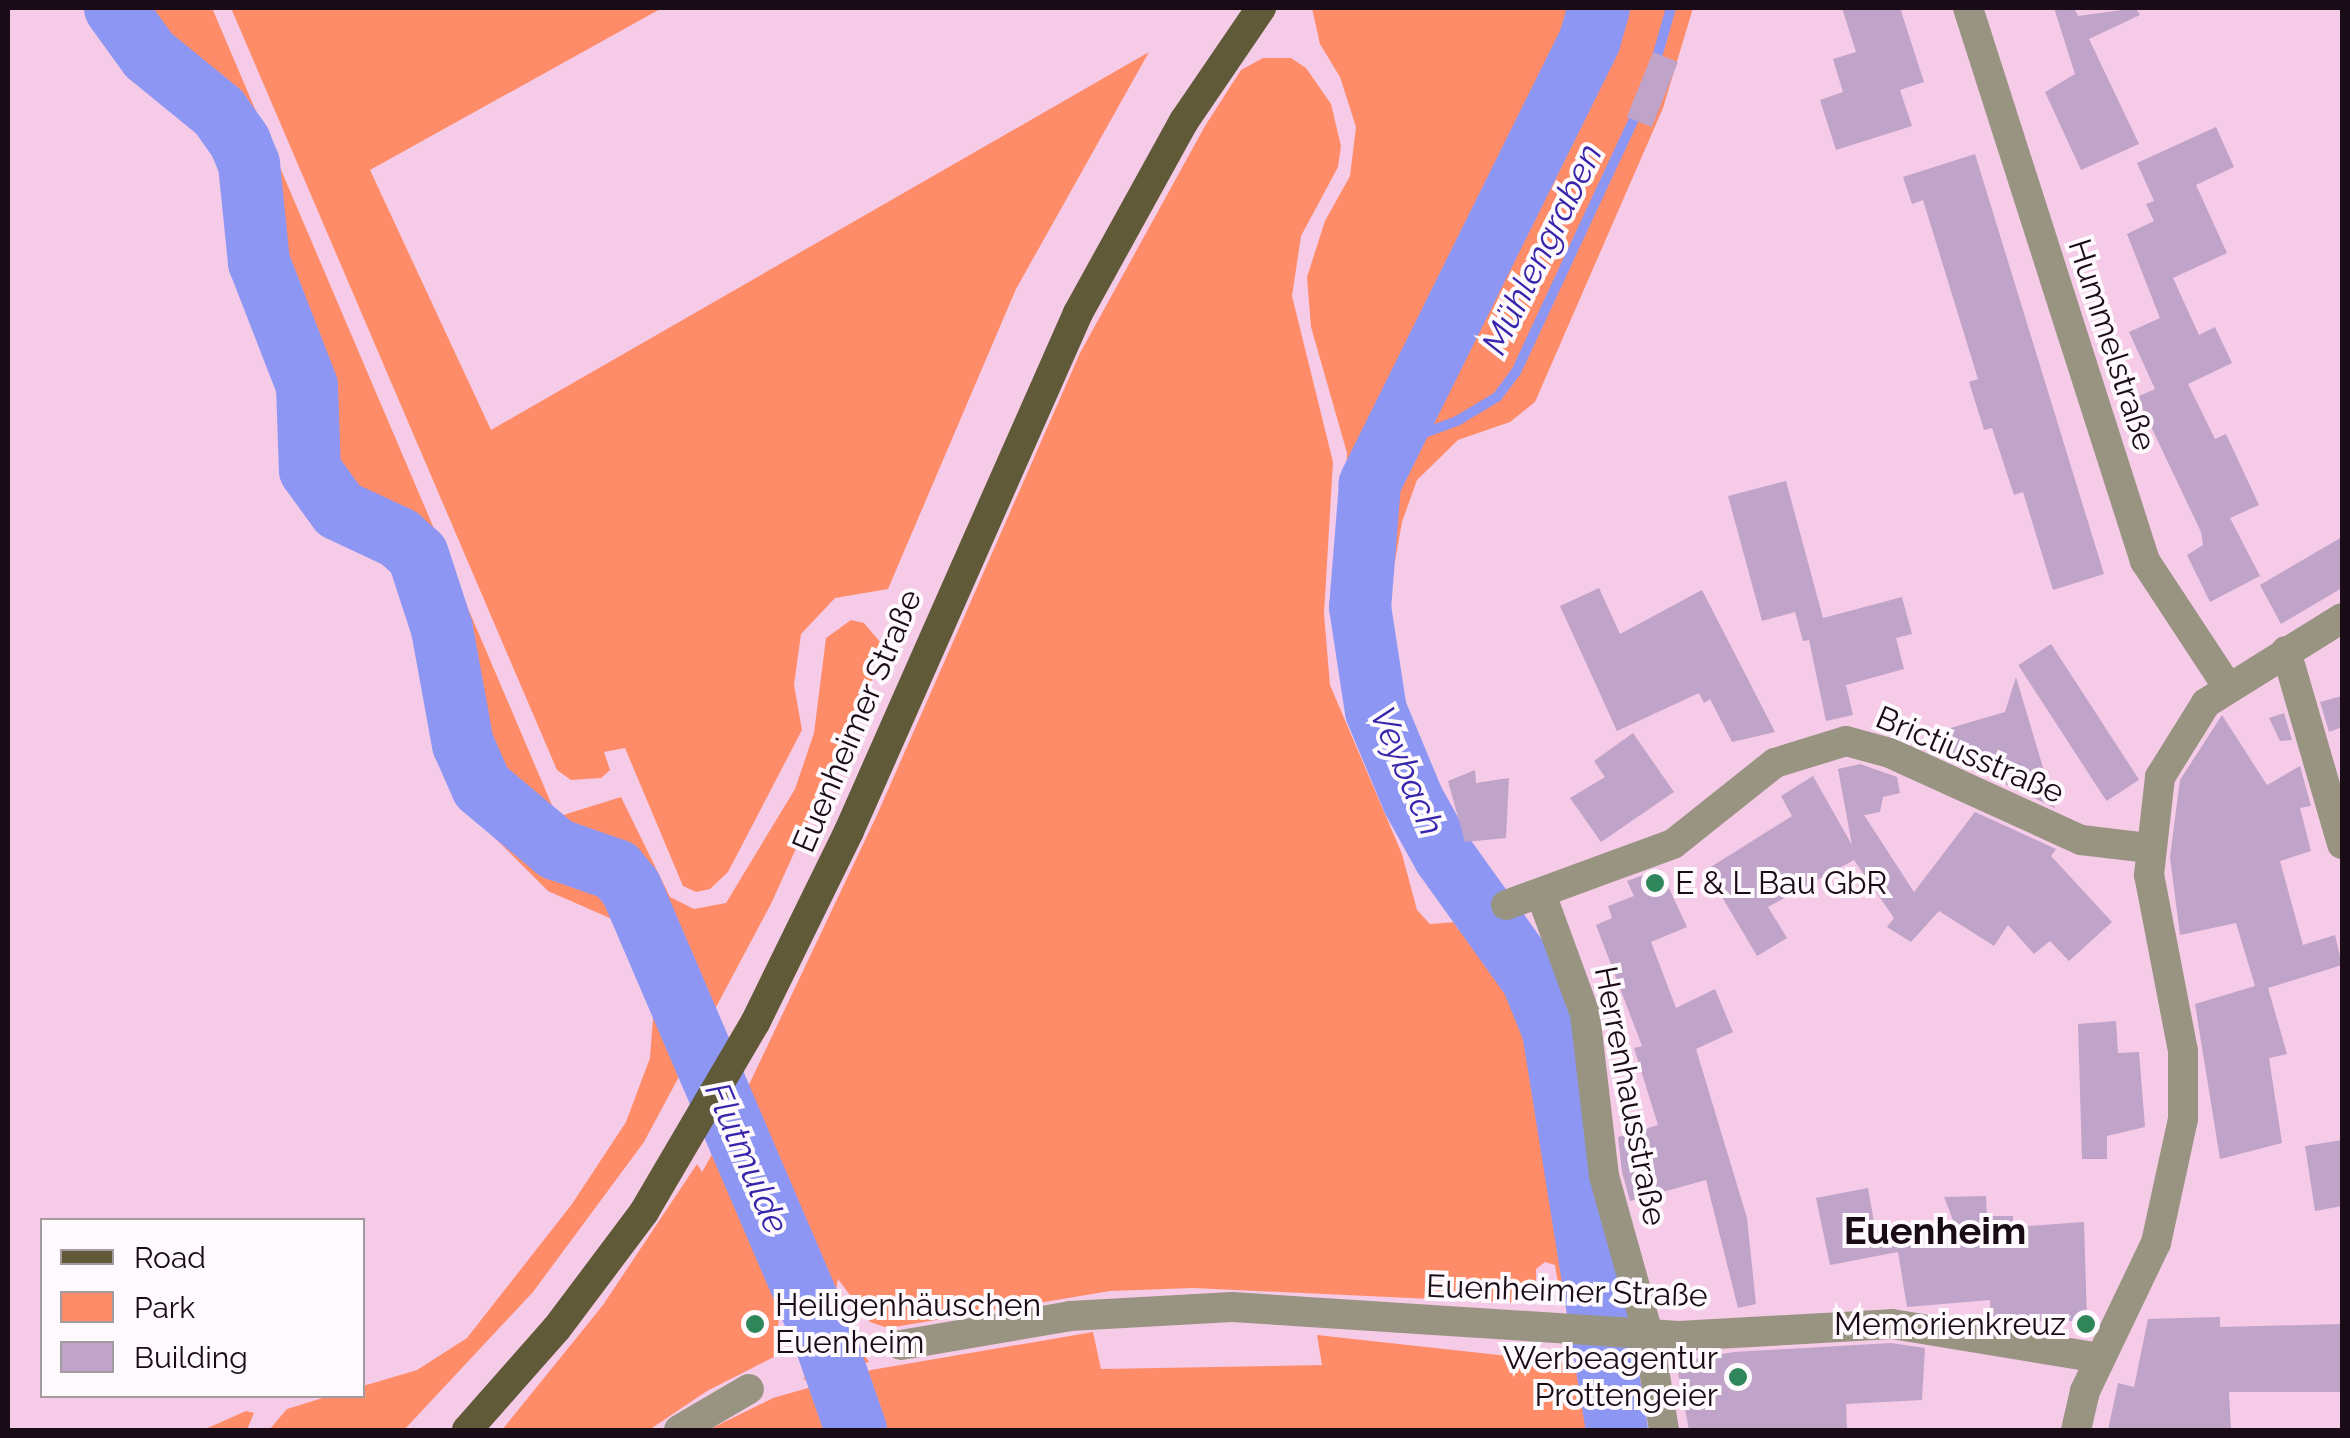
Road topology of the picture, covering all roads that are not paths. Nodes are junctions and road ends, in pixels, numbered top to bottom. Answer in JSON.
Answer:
{"nodes":[{"id":1,"x":1261,"y":8,"type":"edge"},
{"id":2,"x":1968,"y":8,"type":"edge"},
{"id":3,"x":2342,"y":618,"type":"edge"},
{"id":4,"x":2286,"y":650,"type":"junction"},
{"id":5,"x":2227,"y":686,"type":"junction"},
{"id":6,"x":2342,"y":844,"type":"edge"},
{"id":7,"x":2148,"y":848,"type":"junction"},
{"id":8,"x":1541,"y":894,"type":"junction"},
{"id":9,"x":1506,"y":905,"type":"dead end"},
{"id":10,"x":1636,"y":1331,"type":"junction"},
{"id":11,"x":902,"y":1345,"type":"dead end"},
{"id":12,"x":2100,"y":1358,"type":"junction"},
{"id":13,"x":749,"y":1389,"type":"dead end"},
{"id":14,"x":467,"y":1430,"type":"edge"},
{"id":15,"x":679,"y":1430,"type":"edge"},
{"id":16,"x":1664,"y":1430,"type":"edge"},
{"id":17,"x":2076,"y":1430,"type":"edge"}],
"edges":[{"from":1,"to":14,"type":"main road","name":"Euenheimer Straße"},
{"from":2,"to":5,"type":"street","name":"Hummelstraße"},
{"from":3,"to":4,"type":"street"},
{"from":4,"to":5,"type":"street"},
{"from":4,"to":6,"type":"street"},
{"from":5,"to":7,"type":"street"},
{"from":7,"to":8,"type":"street","name":"Brictiusstraße"},
{"from":7,"to":12,"type":"street"},
{"from":8,"to":9,"type":"street","name":"Brictiusstraße"},
{"from":8,"to":10,"type":"street","name":"Herrenhausstraße"},
{"from":10,"to":11,"type":"street","name":"Euenheimer Straße"},
{"from":10,"to":12,"type":"street","name":"Euenheimer Straße"},
{"from":10,"to":16,"type":"street","name":"Herrenhausstraße"},
{"from":12,"to":17,"type":"street"},
{"from":13,"to":15,"type":"street"}]}
